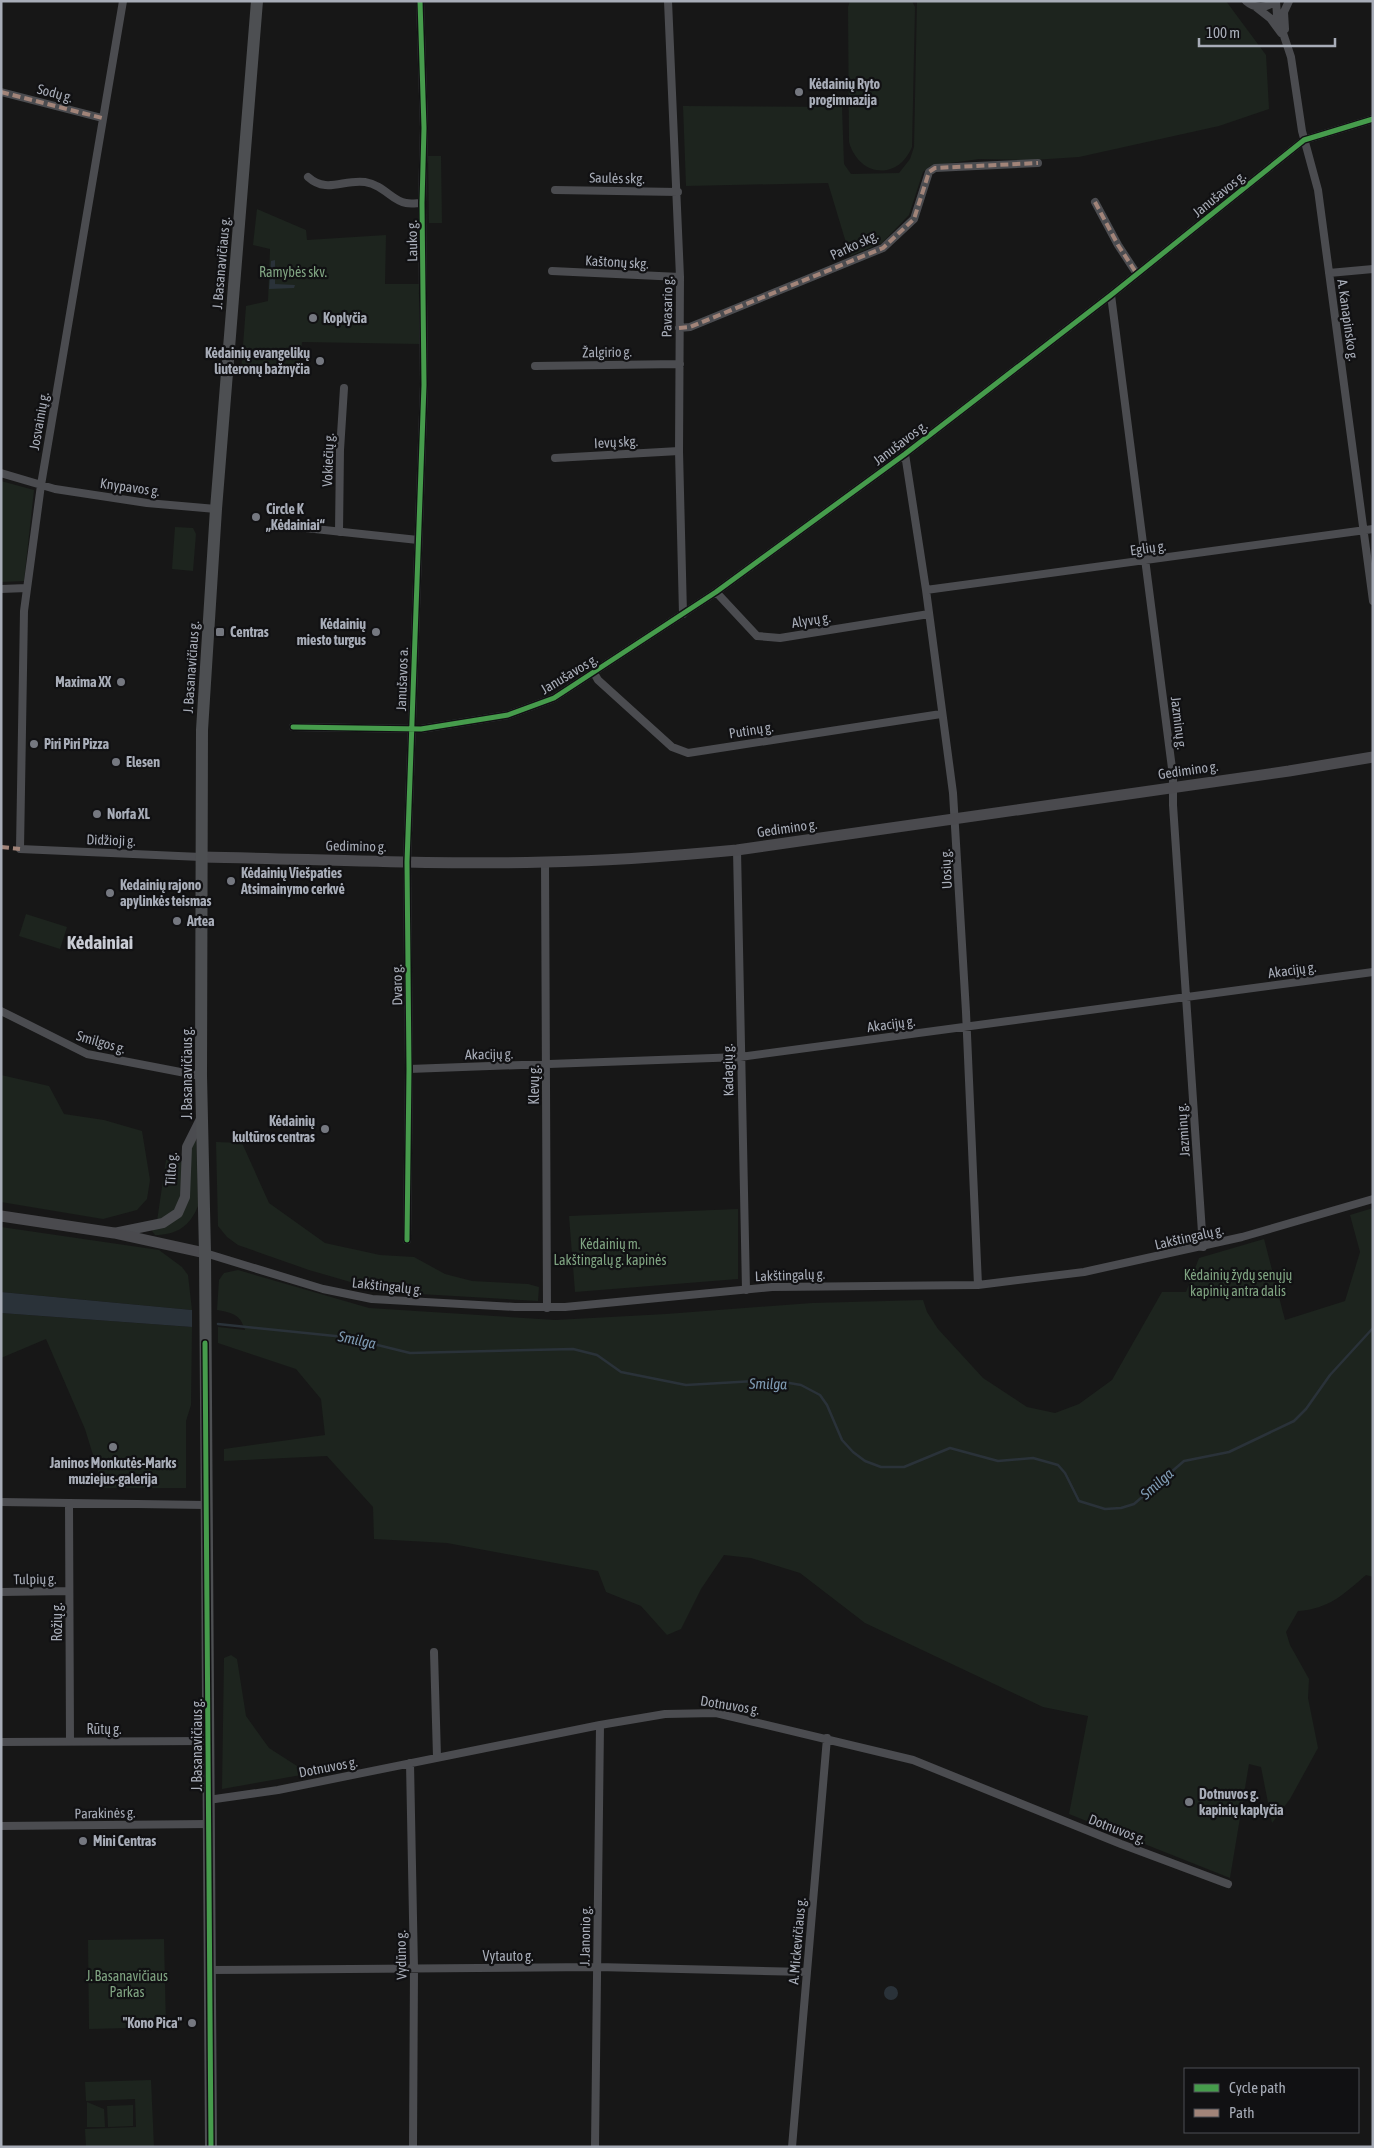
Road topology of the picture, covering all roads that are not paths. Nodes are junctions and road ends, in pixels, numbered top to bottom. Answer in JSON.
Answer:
{"nodes":[{"id":1,"x":122,"y":1,"type":"edge"},
{"id":2,"x":257,"y":1,"type":"edge"},
{"id":3,"x":420,"y":1,"type":"edge"},
{"id":4,"x":668,"y":1,"type":"edge"},
{"id":5,"x":1246,"y":1,"type":"edge"},
{"id":6,"x":1276,"y":1,"type":"edge"},
{"id":7,"x":1290,"y":1,"type":"edge"},
{"id":8,"x":1256,"y":7,"type":"junction"},
{"id":9,"x":1287,"y":43,"type":"junction"},
{"id":10,"x":1,"y":92,"type":"edge"},
{"id":11,"x":102,"y":118,"type":"junction"},
{"id":12,"x":1373,"y":119,"type":"edge"},
{"id":13,"x":1304,"y":140,"type":"junction"},
{"id":14,"x":1038,"y":163,"type":"dead end"},
{"id":15,"x":308,"y":177,"type":"dead end"},
{"id":16,"x":555,"y":190,"type":"dead end"},
{"id":17,"x":678,"y":192,"type":"junction"},
{"id":18,"x":1095,"y":202,"type":"dead end"},
{"id":19,"x":422,"y":203,"type":"junction"},
{"id":20,"x":1373,"y":269,"type":"edge"},
{"id":21,"x":552,"y":271,"type":"dead end"},
{"id":22,"x":1329,"y":273,"type":"junction"},
{"id":23,"x":1137,"y":274,"type":"junction"},
{"id":24,"x":680,"y":278,"type":"junction"},
{"id":25,"x":1111,"y":296,"type":"junction"},
{"id":26,"x":678,"y":328,"type":"junction"},
{"id":27,"x":680,"y":364,"type":"junction"},
{"id":28,"x":535,"y":366,"type":"dead end"},
{"id":29,"x":344,"y":388,"type":"dead end"},
{"id":30,"x":679,"y":452,"type":"junction"},
{"id":31,"x":905,"y":454,"type":"junction"},
{"id":32,"x":555,"y":458,"type":"dead end"},
{"id":33,"x":1,"y":473,"type":"edge"},
{"id":34,"x":41,"y":484,"type":"junction"},
{"id":35,"x":216,"y":509,"type":"junction"},
{"id":36,"x":296,"y":527,"type":"dead end"},
{"id":37,"x":1373,"y":529,"type":"edge"},
{"id":38,"x":1364,"y":530,"type":"junction"},
{"id":39,"x":339,"y":532,"type":"junction"},
{"id":40,"x":418,"y":540,"type":"junction"},
{"id":41,"x":1145,"y":562,"type":"junction"},
{"id":42,"x":27,"y":588,"type":"junction"},
{"id":43,"x":1,"y":589,"type":"edge"},
{"id":44,"x":926,"y":590,"type":"junction"},
{"id":45,"x":716,"y":592,"type":"junction"},
{"id":46,"x":1373,"y":601,"type":"edge"},
{"id":47,"x":683,"y":614,"type":"junction"},
{"id":48,"x":929,"y":614,"type":"junction"},
{"id":49,"x":594,"y":673,"type":"junction"},
{"id":50,"x":941,"y":714,"type":"junction"},
{"id":51,"x":293,"y":727,"type":"dead end"},
{"id":52,"x":412,"y":729,"type":"junction"},
{"id":53,"x":1373,"y":757,"type":"edge"},
{"id":54,"x":1173,"y":788,"type":"junction"},
{"id":55,"x":955,"y":819,"type":"junction"},
{"id":56,"x":20,"y":848,"type":"joint"},
{"id":57,"x":737,"y":850,"type":"junction"},
{"id":58,"x":201,"y":857,"type":"junction"},
{"id":59,"x":407,"y":862,"type":"junction"},
{"id":60,"x":545,"y":862,"type":"junction"},
{"id":61,"x":1373,"y":972,"type":"edge"},
{"id":62,"x":1186,"y":997,"type":"junction"},
{"id":63,"x":1,"y":1011,"type":"edge"},
{"id":64,"x":966,"y":1027,"type":"junction"},
{"id":65,"x":740,"y":1057,"type":"junction"},
{"id":66,"x":546,"y":1065,"type":"junction"},
{"id":67,"x":409,"y":1069,"type":"junction"},
{"id":68,"x":201,"y":1076,"type":"junction"},
{"id":69,"x":201,"y":1119,"type":"junction"},
{"id":70,"x":1373,"y":1199,"type":"edge"},
{"id":71,"x":1,"y":1216,"type":"edge"},
{"id":72,"x":114,"y":1233,"type":"junction"},
{"id":73,"x":408,"y":1240,"type":"dead end"},
{"id":74,"x":1203,"y":1247,"type":"junction"},
{"id":75,"x":205,"y":1253,"type":"junction"},
{"id":76,"x":978,"y":1285,"type":"junction"},
{"id":77,"x":746,"y":1290,"type":"junction"},
{"id":78,"x":547,"y":1308,"type":"junction"},
{"id":79,"x":1,"y":1502,"type":"edge"},
{"id":80,"x":69,"y":1503,"type":"junction"},
{"id":81,"x":206,"y":1505,"type":"junction"},
{"id":82,"x":69,"y":1591,"type":"junction"},
{"id":83,"x":1,"y":1592,"type":"edge"},
{"id":84,"x":434,"y":1652,"type":"dead end"},
{"id":85,"x":600,"y":1725,"type":"junction"},
{"id":86,"x":827,"y":1738,"type":"junction"},
{"id":87,"x":70,"y":1741,"type":"junction"},
{"id":88,"x":208,"y":1741,"type":"junction"},
{"id":89,"x":1,"y":1742,"type":"edge"},
{"id":90,"x":438,"y":1757,"type":"junction"},
{"id":91,"x":410,"y":1763,"type":"junction"},
{"id":92,"x":208,"y":1800,"type":"junction"},
{"id":93,"x":208,"y":1824,"type":"junction"},
{"id":94,"x":1,"y":1826,"type":"edge"},
{"id":95,"x":1228,"y":1884,"type":"dead end"},
{"id":96,"x":414,"y":1968,"type":"junction"},
{"id":97,"x":597,"y":1968,"type":"junction"},
{"id":98,"x":209,"y":1970,"type":"junction"},
{"id":99,"x":807,"y":1972,"type":"junction"},
{"id":100,"x":211,"y":2147,"type":"edge"},
{"id":101,"x":413,"y":2147,"type":"edge"},
{"id":102,"x":595,"y":2147,"type":"edge"},
{"id":103,"x":792,"y":2147,"type":"edge"}],
"edges":[{"from":1,"to":11,"type":"street","name":"Josvainių g."},
{"from":2,"to":35,"type":"main road","name":"J. Basanavičiaus g."},
{"from":3,"to":19,"type":"street","name":"Lauko g."},
{"from":4,"to":17,"type":"street","name":"Pavasario g."},
{"from":5,"to":8,"type":"street"},
{"from":6,"to":8,"type":"street"},
{"from":6,"to":9,"type":"street"},
{"from":7,"to":9,"type":"street"},
{"from":8,"to":9,"type":"street"},
{"from":9,"to":13,"type":"street","name":"A. Kanapinsko g."},
{"from":10,"to":11,"type":"street","name":"Sodų g."},
{"from":11,"to":34,"type":"street","name":"Josvainių g."},
{"from":12,"to":13,"type":"street","name":"Janušavos g."},
{"from":13,"to":22,"type":"street","name":"A. Kanapinsko g."},
{"from":13,"to":23,"type":"street","name":"Janušavos g."},
{"from":14,"to":26,"type":"street","name":"Parko skg."},
{"from":15,"to":19,"type":"street"},
{"from":16,"to":17,"type":"street","name":"Saulės skg."},
{"from":17,"to":24,"type":"street","name":"Pavasario g."},
{"from":18,"to":23,"type":"street"},
{"from":19,"to":40,"type":"street","name":"Lauko g."},
{"from":20,"to":22,"type":"street"},
{"from":21,"to":24,"type":"street","name":"Kaštonų skg."},
{"from":22,"to":38,"type":"street","name":"A. Kanapinsko g."},
{"from":23,"to":25,"type":"street","name":"Janušavos g."},
{"from":24,"to":26,"type":"street","name":"Pavasario g."},
{"from":25,"to":31,"type":"street","name":"Janušavos g."},
{"from":25,"to":41,"type":"street","name":"Jazminų g."},
{"from":26,"to":27,"type":"street","name":"Pavasario g."},
{"from":27,"to":28,"type":"street","name":"Žalgirio g."},
{"from":27,"to":30,"type":"street","name":"Pavasario g."},
{"from":29,"to":39,"type":"street","name":"Vokiečių g."},
{"from":30,"to":32,"type":"street","name":"Ievų skg."},
{"from":30,"to":47,"type":"street","name":"Pavasario g."},
{"from":31,"to":44,"type":"street","name":"Uosių g."},
{"from":31,"to":45,"type":"street","name":"Janušavos g."},
{"from":33,"to":34,"type":"street","name":"Knypavos g."},
{"from":34,"to":35,"type":"street","name":"Knypavos g."},
{"from":34,"to":42,"type":"street","name":"Josvainių g."},
{"from":35,"to":58,"type":"main road","name":"J. Basanavičiaus g."},
{"from":36,"to":39,"type":"street"},
{"from":37,"to":38,"type":"street","name":"Eglių g."},
{"from":38,"to":41,"type":"street","name":"Eglių g."},
{"from":38,"to":46,"type":"street","name":"A. Kanapinsko g."},
{"from":39,"to":40,"type":"street"},
{"from":40,"to":52,"type":"street","name":"Janušavos a."},
{"from":41,"to":44,"type":"street","name":"Eglių g."},
{"from":41,"to":54,"type":"street","name":"Jazminų g."},
{"from":42,"to":43,"type":"street"},
{"from":42,"to":56,"type":"street","name":"Josvainių g."},
{"from":44,"to":48,"type":"street","name":"Uosių g."},
{"from":45,"to":47,"type":"street","name":"Janušavos g."},
{"from":45,"to":48,"type":"street","name":"Alyvų g."},
{"from":47,"to":49,"type":"street","name":"Janušavos g."},
{"from":48,"to":50,"type":"street","name":"Uosių g."},
{"from":49,"to":50,"type":"street","name":"Putinų g."},
{"from":49,"to":52,"type":"street","name":"Janušavos g."},
{"from":50,"to":55,"type":"street","name":"Uosių g."},
{"from":51,"to":52,"type":"street","name":"Janušavos a."},
{"from":52,"to":59,"type":"street","name":"Dvaro g."},
{"from":53,"to":54,"type":"main road","name":"Gedimino g."},
{"from":54,"to":55,"type":"main road","name":"Gedimino g."},
{"from":54,"to":62,"type":"street","name":"Jazminų g."},
{"from":55,"to":57,"type":"main road","name":"Gedimino g."},
{"from":55,"to":64,"type":"street","name":"Uosių g."},
{"from":56,"to":58,"type":"street","name":"Didžioji g."},
{"from":57,"to":60,"type":"main road","name":"Gedimino g."},
{"from":57,"to":65,"type":"street","name":"Kadagių g."},
{"from":58,"to":59,"type":"main road","name":"Gedimino g."},
{"from":58,"to":68,"type":"main road","name":"J. Basanavičiaus g."},
{"from":59,"to":60,"type":"main road","name":"Gedimino g."},
{"from":59,"to":67,"type":"street","name":"Dvaro g."},
{"from":60,"to":66,"type":"street","name":"Klevų g."},
{"from":61,"to":62,"type":"street","name":"Akacijų g."},
{"from":62,"to":64,"type":"street","name":"Akacijų g."},
{"from":62,"to":74,"type":"street","name":"Jazminų g."},
{"from":63,"to":68,"type":"street","name":"Smilgos g."},
{"from":64,"to":65,"type":"street","name":"Akacijų g."},
{"from":64,"to":76,"type":"street","name":"Uosių g."},
{"from":65,"to":66,"type":"street","name":"Akacijų g."},
{"from":65,"to":77,"type":"street","name":"Kadagių g."},
{"from":66,"to":67,"type":"street","name":"Akacijų g."},
{"from":66,"to":78,"type":"street","name":"Klevų g."},
{"from":67,"to":73,"type":"street","name":"Dvaro g."},
{"from":68,"to":69,"type":"main road","name":"J. Basanavičiaus g."},
{"from":69,"to":72,"type":"street","name":"Tilto g."},
{"from":69,"to":75,"type":"main road","name":"J. Basanavičiaus g."},
{"from":70,"to":74,"type":"street","name":"Lakštingalų g."},
{"from":71,"to":72,"type":"main road","name":"Tilto g."},
{"from":72,"to":75,"type":"main road","name":"Tilto g."},
{"from":74,"to":76,"type":"street","name":"Lakštingalų g."},
{"from":75,"to":78,"type":"street","name":"Lakštingalų g."},
{"from":75,"to":81,"type":"main road","name":"J. Basanavičiaus g."},
{"from":76,"to":77,"type":"street","name":"Lakštingalų g."},
{"from":77,"to":78,"type":"street","name":"Lakštingalų g."},
{"from":79,"to":80,"type":"street"},
{"from":80,"to":81,"type":"street"},
{"from":80,"to":82,"type":"street","name":"Rožių g."},
{"from":81,"to":88,"type":"main road","name":"J. Basanavičiaus g."},
{"from":82,"to":83,"type":"street","name":"Tulpių g."},
{"from":82,"to":87,"type":"street","name":"Rožių g."},
{"from":84,"to":90,"type":"street"},
{"from":85,"to":86,"type":"street","name":"Dotnuvos g."},
{"from":85,"to":90,"type":"street","name":"Dotnuvos g."},
{"from":85,"to":97,"type":"street","name":"J. Janonio g."},
{"from":86,"to":95,"type":"street","name":"Dotnuvos g."},
{"from":86,"to":99,"type":"street","name":"A. Mickevičiaus g."},
{"from":87,"to":88,"type":"street","name":"Rūtų g."},
{"from":87,"to":89,"type":"street","name":"Rūtų g."},
{"from":88,"to":92,"type":"main road","name":"J. Basanavičiaus g."},
{"from":90,"to":91,"type":"street","name":"Dotnuvos g."},
{"from":91,"to":92,"type":"street","name":"Dotnuvos g."},
{"from":91,"to":96,"type":"street","name":"Vydūno g."},
{"from":92,"to":93,"type":"main road","name":"J. Basanavičiaus g."},
{"from":93,"to":94,"type":"street","name":"Parakinės g."},
{"from":93,"to":98,"type":"main road","name":"J. Basanavičiaus g."},
{"from":96,"to":97,"type":"street","name":"Vytauto g."},
{"from":96,"to":98,"type":"street","name":"Vytauto g."},
{"from":96,"to":101,"type":"street","name":"Vydūno g."},
{"from":97,"to":99,"type":"street","name":"Vytauto g."},
{"from":97,"to":102,"type":"street","name":"J. Janonio g."},
{"from":98,"to":100,"type":"main road","name":"J. Basanavičiaus g."},
{"from":99,"to":103,"type":"street","name":"A. Mickevičiaus g."}]}
